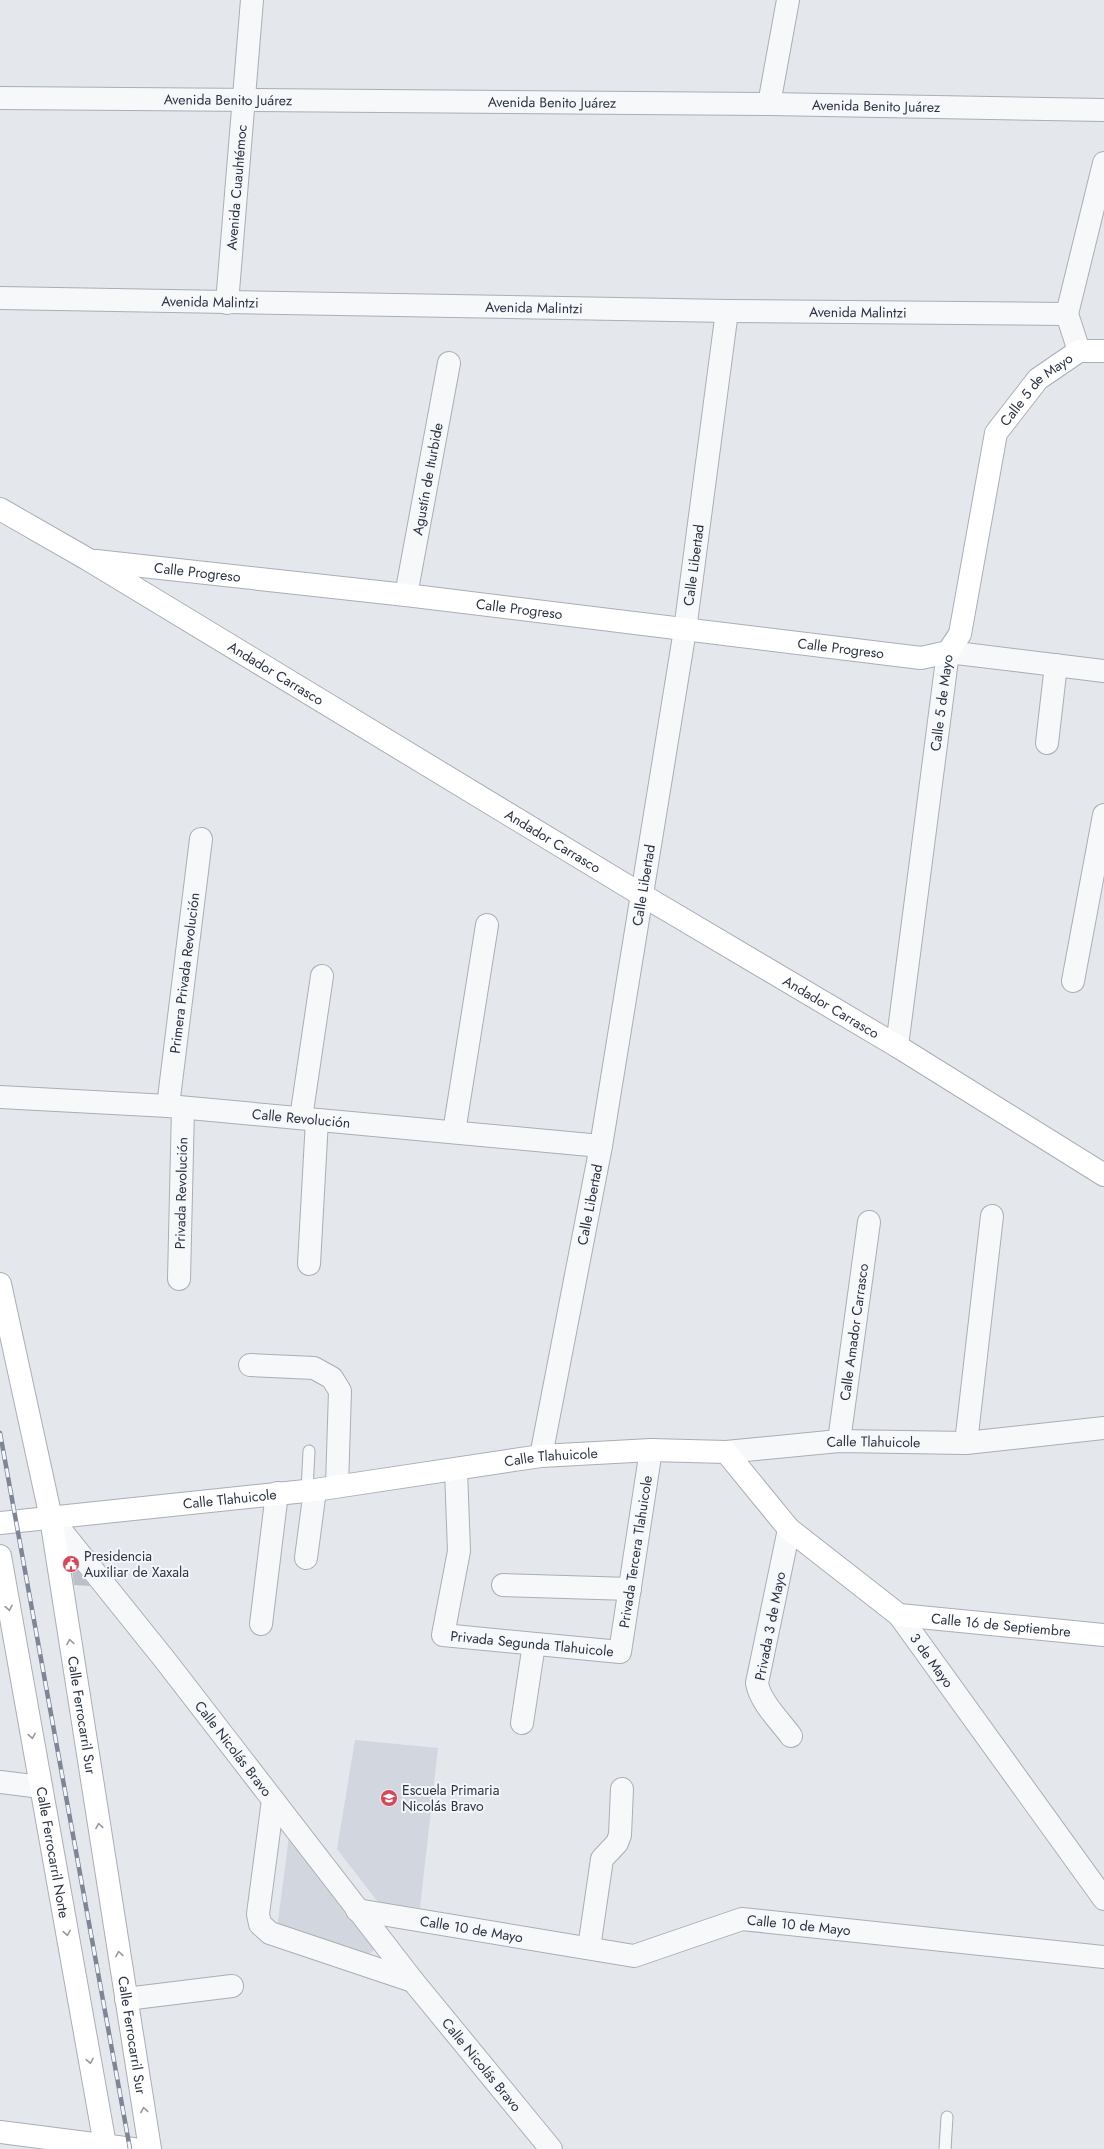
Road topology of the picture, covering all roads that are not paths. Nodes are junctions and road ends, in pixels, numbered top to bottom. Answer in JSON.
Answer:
{"nodes":[{"id":1,"x":252,"y":0,"type":"edge"},
{"id":2,"x":788,"y":0,"type":"edge"},
{"id":3,"x":0,"y":98,"type":"edge"},
{"id":4,"x":243,"y":100,"type":"junction"},
{"id":5,"x":769,"y":104,"type":"junction"},
{"id":6,"x":1104,"y":110,"type":"edge"},
{"id":7,"x":1104,"y":164,"type":"edge"},
{"id":8,"x":0,"y":298,"type":"edge"},
{"id":9,"x":227,"y":303,"type":"junction"},
{"id":10,"x":727,"y":311,"type":"junction"},
{"id":11,"x":1067,"y":314,"type":"junction"},
{"id":12,"x":1079,"y":351,"type":"junction"},
{"id":13,"x":1104,"y":351,"type":"edge"},
{"id":14,"x":449,"y":364,"type":"dead end"},
{"id":15,"x":0,"y":508,"type":"edge"},
{"id":16,"x":89,"y":560,"type":"junction"},
{"id":17,"x":406,"y":596,"type":"junction"},
{"id":18,"x":685,"y":630,"type":"junction"},
{"id":19,"x":948,"y":652,"type":"junction"},
{"id":20,"x":1056,"y":666,"type":"junction"},
{"id":21,"x":1104,"y":671,"type":"edge"},
{"id":22,"x":1047,"y":743,"type":"dead end"},
{"id":23,"x":1104,"y":815,"type":"edge"},
{"id":24,"x":201,"y":839,"type":"dead end"},
{"id":25,"x":642,"y":895,"type":"junction"},
{"id":26,"x":487,"y":925,"type":"dead end"},
{"id":27,"x":322,"y":976,"type":"dead end"},
{"id":28,"x":1072,"y":981,"type":"dead end"},
{"id":29,"x":896,"y":1046,"type":"junction"},
{"id":30,"x":0,"y":1097,"type":"edge"},
{"id":31,"x":176,"y":1107,"type":"junction"},
{"id":32,"x":309,"y":1119,"type":"junction"},
{"id":33,"x":454,"y":1132,"type":"junction"},
{"id":34,"x":601,"y":1146,"type":"junction"},
{"id":35,"x":1104,"y":1175,"type":"edge"},
{"id":36,"x":992,"y":1216,"type":"dead end"},
{"id":37,"x":868,"y":1222,"type":"dead end"},
{"id":38,"x":309,"y":1264,"type":"dead end"},
{"id":39,"x":179,"y":1279,"type":"dead end"},
{"id":40,"x":0,"y":1284,"type":"edge"},
{"id":41,"x":250,"y":1364,"type":"dead end"},
{"id":42,"x":1104,"y":1428,"type":"edge"},
{"id":43,"x":839,"y":1441,"type":"junction"},
{"id":44,"x":966,"y":1443,"type":"junction"},
{"id":45,"x":650,"y":1450,"type":"junction"},
{"id":46,"x":309,"y":1451,"type":"dead end"},
{"id":47,"x":726,"y":1452,"type":"junction"},
{"id":48,"x":541,"y":1456,"type":"junction"},
{"id":49,"x":456,"y":1470,"type":"junction"},
{"id":50,"x":337,"y":1486,"type":"junction"},
{"id":51,"x":311,"y":1490,"type":"junction"},
{"id":52,"x":277,"y":1493,"type":"junction"},
{"id":53,"x":51,"y":1518,"type":"junction"},
{"id":54,"x":0,"y":1523,"type":"edge"},
{"id":55,"x":789,"y":1529,"type":"junction"},
{"id":56,"x":0,"y":1556,"type":"edge"},
{"id":57,"x":306,"y":1558,"type":"dead end"},
{"id":58,"x":503,"y":1585,"type":"dead end"},
{"id":59,"x":630,"y":1589,"type":"junction"},
{"id":60,"x":899,"y":1615,"type":"junction"},
{"id":61,"x":261,"y":1624,"type":"dead end"},
{"id":62,"x":1104,"y":1635,"type":"edge"},
{"id":63,"x":534,"y":1644,"type":"junction"},
{"id":64,"x":620,"y":1652,"type":"joint"},
{"id":65,"x":522,"y":1723,"type":"dead end"},
{"id":66,"x":791,"y":1736,"type":"dead end"},
{"id":67,"x":0,"y":1782,"type":"edge"},
{"id":68,"x":42,"y":1787,"type":"junction"},
{"id":69,"x":622,"y":1789,"type":"dead end"},
{"id":70,"x":273,"y":1800,"type":"junction"},
{"id":71,"x":1104,"y":1900,"type":"edge"},
{"id":72,"x":357,"y":1910,"type":"junction"},
{"id":73,"x":589,"y":1948,"type":"junction"},
{"id":74,"x":1104,"y":1957,"type":"edge"},
{"id":75,"x":413,"y":1981,"type":"junction"},
{"id":76,"x":232,"y":1986,"type":"dead end"},
{"id":77,"x":126,"y":1999,"type":"junction"},
{"id":78,"x":948,"y":2118,"type":"dead end"},
{"id":79,"x":0,"y":2132,"type":"edge"},
{"id":80,"x":105,"y":2147,"type":"edge"},
{"id":81,"x":133,"y":2149,"type":"edge"},
{"id":82,"x":150,"y":2149,"type":"edge"},
{"id":83,"x":551,"y":2149,"type":"edge"},
{"id":84,"x":945,"y":2149,"type":"edge"}],
"edges":[{"from":1,"to":4,"type":"street","name":"Avenida Cuauhtémoc"},
{"from":2,"to":5,"type":"street"},
{"from":3,"to":4,"type":"street","name":"Avenida Benito Juárez"},
{"from":4,"to":5,"type":"street","name":"Avenida Benito Juárez"},
{"from":4,"to":9,"type":"street","name":"Avenida Cuauhtémoc"},
{"from":5,"to":6,"type":"street","name":"Avenida Benito Juárez"},
{"from":7,"to":11,"type":"street"},
{"from":8,"to":9,"type":"street","name":"Avenida Malintzi"},
{"from":9,"to":10,"type":"street","name":"Avenida Malintzi"},
{"from":10,"to":11,"type":"street","name":"Avenida Malintzi"},
{"from":10,"to":18,"type":"street","name":"Calle Libertad"},
{"from":11,"to":12,"type":"street"},
{"from":12,"to":13,"type":"main road"},
{"from":12,"to":19,"type":"main road","name":"Calle 5 de Mayo"},
{"from":14,"to":17,"type":"street","name":"Agustín de Iturbide"},
{"from":15,"to":16,"type":"main road","name":"Andador Carrasco"},
{"from":16,"to":17,"type":"main road","name":"Calle Progreso"},
{"from":16,"to":25,"type":"main road","name":"Andador Carrasco"},
{"from":17,"to":18,"type":"main road","name":"Calle Progreso"},
{"from":18,"to":19,"type":"main road","name":"Calle Progreso"},
{"from":18,"to":25,"type":"street","name":"Calle Libertad"},
{"from":19,"to":20,"type":"street"},
{"from":19,"to":29,"type":"street","name":"Calle 5 de Mayo"},
{"from":20,"to":21,"type":"street"},
{"from":20,"to":22,"type":"street"},
{"from":23,"to":28,"type":"street"},
{"from":24,"to":31,"type":"street","name":"Primera Privada Revolución"},
{"from":25,"to":29,"type":"main road","name":"Andador Carrasco"},
{"from":25,"to":34,"type":"street","name":"Calle Libertad"},
{"from":26,"to":33,"type":"street"},
{"from":27,"to":32,"type":"street"},
{"from":29,"to":35,"type":"main road","name":"Andador Carrasco"},
{"from":30,"to":31,"type":"street","name":"Calle Revolución"},
{"from":31,"to":32,"type":"street","name":"Calle Revolución"},
{"from":31,"to":39,"type":"street","name":"Privada Revolución"},
{"from":32,"to":33,"type":"street","name":"Calle Revolución"},
{"from":32,"to":38,"type":"street"},
{"from":33,"to":34,"type":"street","name":"Calle Revolución"},
{"from":34,"to":48,"type":"street","name":"Calle Libertad"},
{"from":36,"to":44,"type":"street"},
{"from":37,"to":43,"type":"street","name":"Calle Amador Carrasco"},
{"from":40,"to":53,"type":"main road","name":"Calle Ferrocarril Sur"},
{"from":41,"to":50,"type":"street"},
{"from":42,"to":44,"type":"street","name":"Calle Tlahuicole"},
{"from":43,"to":44,"type":"street","name":"Calle Tlahuicole"},
{"from":43,"to":47,"type":"street","name":"Calle Tlahuicole"},
{"from":45,"to":47,"type":"main road","name":"Calle Tlahuicole"},
{"from":45,"to":48,"type":"main road","name":"Calle Tlahuicole"},
{"from":45,"to":59,"type":"street","name":"Privada Tercera Tlahuicole"},
{"from":46,"to":51,"type":"lane"},
{"from":47,"to":55,"type":"main road","name":"3 de Mayo"},
{"from":48,"to":49,"type":"main road","name":"Calle Tlahuicole"},
{"from":49,"to":50,"type":"main road","name":"Calle Tlahuicole"},
{"from":49,"to":63,"type":"street","name":"Privada Segunda Tlahuicole"},
{"from":50,"to":51,"type":"main road","name":"Calle Tlahuicole"},
{"from":51,"to":52,"type":"main road","name":"Calle Tlahuicole"},
{"from":51,"to":57,"type":"street"},
{"from":52,"to":53,"type":"main road","name":"Calle Tlahuicole"},
{"from":52,"to":61,"type":"street"},
{"from":53,"to":54,"type":"main road","name":"Calle Tlahuicole"},
{"from":53,"to":70,"type":"street","name":"Calle Nicolás Bravo"},
{"from":77,"to":53,"type":"main road","name":"Calle Ferrocarril Sur","one_way":true},
{"from":55,"to":60,"type":"main road","name":"3 de Mayo"},
{"from":55,"to":66,"type":"street","name":"Privada 3 de Mayo"},
{"from":56,"to":68,"type":"main road","name":"Calle Ferrocarril Norte","one_way":true},
{"from":58,"to":59,"type":"street"},
{"from":59,"to":64,"type":"street","name":"Privada Tercera Tlahuicole"},
{"from":60,"to":62,"type":"main road","name":"Calle 16 de Septiembre"},
{"from":60,"to":71,"type":"street","name":"3 de Mayo"},
{"from":63,"to":64,"type":"street","name":"Privada Segunda Tlahuicole"},
{"from":63,"to":65,"type":"street"},
{"from":67,"to":68,"type":"street"},
{"from":68,"to":80,"type":"main road","name":"Calle Ferrocarril Norte","one_way":true},
{"from":69,"to":73,"type":"street"},
{"from":70,"to":72,"type":"street","name":"Calle Nicolás Bravo"},
{"from":70,"to":75,"type":"street"},
{"from":72,"to":73,"type":"street","name":"Calle 10 de Mayo"},
{"from":72,"to":75,"type":"street","name":"Calle Nicolás Bravo"},
{"from":73,"to":74,"type":"street","name":"Calle 10 de Mayo"},
{"from":75,"to":83,"type":"street","name":"Calle Nicolás Bravo"},
{"from":76,"to":77,"type":"street"},
{"from":82,"to":77,"type":"main road","name":"Calle Ferrocarril Sur","one_way":true},
{"from":78,"to":84,"type":"lane"},
{"from":79,"to":80,"type":"main road"},
{"from":80,"to":81,"type":"main road"}]}
